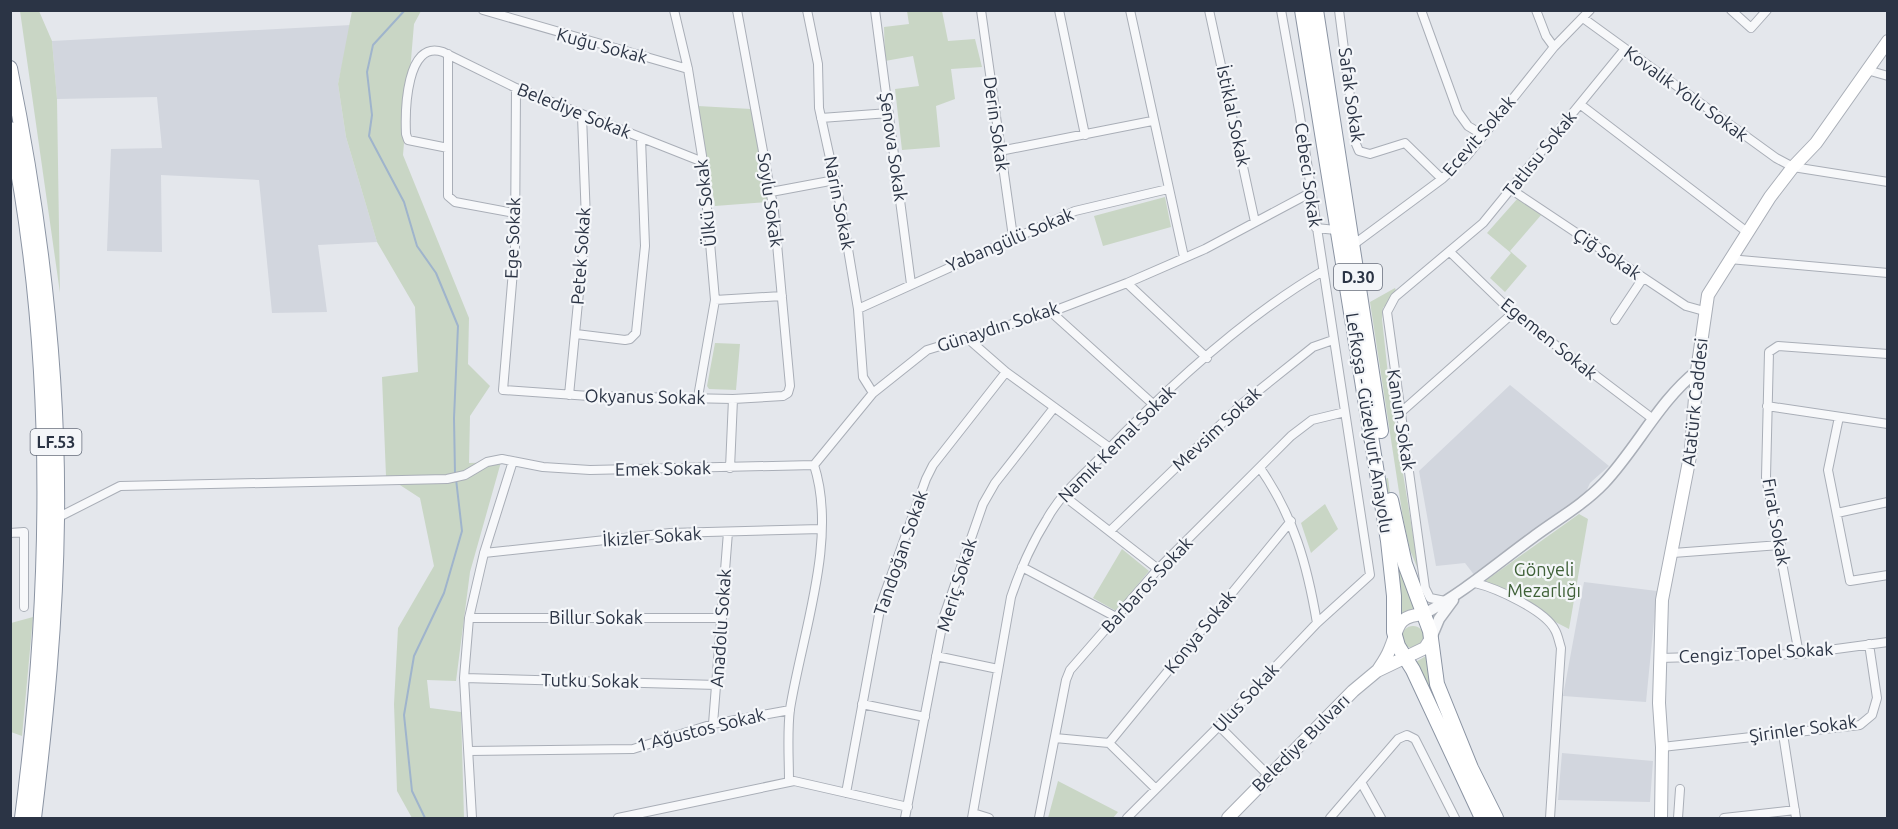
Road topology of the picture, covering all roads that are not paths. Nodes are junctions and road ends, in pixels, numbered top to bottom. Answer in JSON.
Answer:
{"nodes":[{"id":1,"x":483,"y":10,"type":"edge"},
{"id":2,"x":674,"y":10,"type":"edge"},
{"id":3,"x":737,"y":10,"type":"edge"},
{"id":4,"x":807,"y":10,"type":"edge"},
{"id":5,"x":875,"y":10,"type":"edge"},
{"id":6,"x":981,"y":10,"type":"edge"},
{"id":7,"x":1059,"y":10,"type":"edge"},
{"id":8,"x":1130,"y":10,"type":"edge"},
{"id":9,"x":1209,"y":10,"type":"edge"},
{"id":10,"x":1281,"y":10,"type":"edge"},
{"id":11,"x":1302,"y":10,"type":"edge"},
{"id":12,"x":1316,"y":10,"type":"edge"},
{"id":13,"x":1339,"y":10,"type":"edge"},
{"id":14,"x":1421,"y":10,"type":"edge"},
{"id":15,"x":1536,"y":10,"type":"edge"},
{"id":16,"x":1590,"y":10,"type":"edge"},
{"id":17,"x":1731,"y":10,"type":"edge"},
{"id":18,"x":1767,"y":10,"type":"edge"},
{"id":19,"x":1582,"y":18,"type":"junction"},
{"id":20,"x":1887,"y":41,"type":"edge"},
{"id":21,"x":1554,"y":47,"type":"junction"},
{"id":22,"x":1624,"y":50,"type":"junction"},
{"id":23,"x":448,"y":54,"type":"junction"},
{"id":24,"x":10,"y":68,"type":"edge"},
{"id":25,"x":688,"y":69,"type":"junction"},
{"id":26,"x":1867,"y":70,"type":"junction"},
{"id":27,"x":1887,"y":76,"type":"edge"},
{"id":28,"x":516,"y":88,"type":"junction"},
{"id":29,"x":1581,"y":105,"type":"junction"},
{"id":30,"x":889,"y":113,"type":"junction"},
{"id":31,"x":582,"y":116,"type":"junction"},
{"id":32,"x":821,"y":118,"type":"junction"},
{"id":33,"x":1152,"y":121,"type":"junction"},
{"id":34,"x":10,"y":129,"type":"edge"},
{"id":35,"x":1085,"y":135,"type":"junction"},
{"id":36,"x":1483,"y":135,"type":"junction"},
{"id":37,"x":641,"y":138,"type":"junction"},
{"id":38,"x":448,"y":148,"type":"junction"},
{"id":39,"x":999,"y":151,"type":"junction"},
{"id":40,"x":703,"y":162,"type":"junction"},
{"id":41,"x":1793,"y":166,"type":"junction"},
{"id":42,"x":1442,"y":179,"type":"junction"},
{"id":43,"x":835,"y":180,"type":"junction"},
{"id":44,"x":1887,"y":182,"type":"edge"},
{"id":45,"x":1168,"y":189,"type":"junction"},
{"id":46,"x":1512,"y":190,"type":"junction"},
{"id":47,"x":771,"y":192,"type":"junction"},
{"id":48,"x":1310,"y":193,"type":"junction"},
{"id":49,"x":514,"y":213,"type":"junction"},
{"id":50,"x":1255,"y":222,"type":"junction"},
{"id":51,"x":1316,"y":228,"type":"junction"},
{"id":52,"x":1336,"y":230,"type":"junction"},
{"id":53,"x":1747,"y":232,"type":"junction"},
{"id":54,"x":1013,"y":237,"type":"junction"},
{"id":55,"x":1353,"y":245,"type":"junction"},
{"id":56,"x":1450,"y":254,"type":"junction"},
{"id":57,"x":1185,"y":258,"type":"junction"},
{"id":58,"x":1729,"y":259,"type":"junction"},
{"id":59,"x":1323,"y":271,"type":"junction"},
{"id":60,"x":1887,"y":273,"type":"edge"},
{"id":61,"x":1643,"y":278,"type":"junction"},
{"id":62,"x":1127,"y":283,"type":"junction"},
{"id":63,"x":911,"y":284,"type":"junction"},
{"id":64,"x":782,"y":296,"type":"junction"},
{"id":65,"x":715,"y":300,"type":"junction"},
{"id":66,"x":858,"y":309,"type":"junction"},
{"id":67,"x":1704,"y":311,"type":"junction"},
{"id":68,"x":1050,"y":312,"type":"junction"},
{"id":69,"x":1513,"y":313,"type":"junction"},
{"id":70,"x":1615,"y":320,"type":"dead end"},
{"id":71,"x":576,"y":334,"type":"junction"},
{"id":72,"x":966,"y":338,"type":"junction"},
{"id":73,"x":1333,"y":340,"type":"junction"},
{"id":74,"x":1887,"y":354,"type":"edge"},
{"id":75,"x":1207,"y":358,"type":"junction"},
{"id":76,"x":1006,"y":372,"type":"junction"},
{"id":77,"x":1697,"y":372,"type":"junction"},
{"id":78,"x":501,"y":387,"type":"joint"},
{"id":79,"x":789,"y":391,"type":"joint"},
{"id":80,"x":873,"y":393,"type":"junction"},
{"id":81,"x":569,"y":395,"type":"junction"},
{"id":82,"x":698,"y":397,"type":"junction"},
{"id":83,"x":733,"y":399,"type":"junction"},
{"id":84,"x":1154,"y":405,"type":"junction"},
{"id":85,"x":1767,"y":406,"type":"junction"},
{"id":86,"x":1053,"y":409,"type":"junction"},
{"id":87,"x":1345,"y":412,"type":"junction"},
{"id":88,"x":1400,"y":413,"type":"junction"},
{"id":89,"x":1839,"y":417,"type":"junction"},
{"id":90,"x":1653,"y":419,"type":"junction"},
{"id":91,"x":1887,"y":424,"type":"edge"},
{"id":92,"x":1110,"y":448,"type":"junction"},
{"id":93,"x":513,"y":461,"type":"junction"},
{"id":94,"x":814,"y":465,"type":"junction"},
{"id":95,"x":730,"y":468,"type":"junction"},
{"id":96,"x":1260,"y":468,"type":"junction"},
{"id":97,"x":1064,"y":496,"type":"junction"},
{"id":98,"x":1887,"y":502,"type":"edge"},
{"id":99,"x":1837,"y":513,"type":"junction"},
{"id":100,"x":57,"y":518,"type":"junction"},
{"id":101,"x":1291,"y":521,"type":"junction"},
{"id":102,"x":821,"y":530,"type":"junction"},
{"id":103,"x":1110,"y":531,"type":"junction"},
{"id":104,"x":728,"y":532,"type":"junction"},
{"id":105,"x":10,"y":533,"type":"edge"},
{"id":106,"x":1781,"y":545,"type":"junction"},
{"id":107,"x":484,"y":553,"type":"junction"},
{"id":108,"x":1673,"y":553,"type":"junction"},
{"id":109,"x":1022,"y":567,"type":"junction"},
{"id":110,"x":1158,"y":569,"type":"junction"},
{"id":111,"x":1887,"y":575,"type":"edge"},
{"id":112,"x":1368,"y":580,"type":"joint"},
{"id":113,"x":1475,"y":583,"type":"junction"},
{"id":114,"x":1462,"y":592,"type":"junction"},
{"id":115,"x":1445,"y":601,"type":"junction"},
{"id":116,"x":24,"y":607,"type":"dead end"},
{"id":117,"x":1424,"y":614,"type":"junction"},
{"id":118,"x":1116,"y":617,"type":"junction"},
{"id":119,"x":470,"y":618,"type":"junction"},
{"id":120,"x":722,"y":618,"type":"junction"},
{"id":121,"x":1317,"y":623,"type":"junction"},
{"id":122,"x":1394,"y":632,"type":"junction"},
{"id":123,"x":1430,"y":640,"type":"junction"},
{"id":124,"x":1887,"y":642,"type":"edge"},
{"id":125,"x":1869,"y":644,"type":"junction"},
{"id":126,"x":1799,"y":654,"type":"junction"},
{"id":127,"x":936,"y":656,"type":"junction"},
{"id":128,"x":1406,"y":658,"type":"junction"},
{"id":129,"x":1660,"y":658,"type":"junction"},
{"id":130,"x":998,"y":669,"type":"junction"},
{"id":131,"x":1377,"y":671,"type":"junction"},
{"id":132,"x":464,"y":678,"type":"junction"},
{"id":133,"x":717,"y":685,"type":"junction"},
{"id":134,"x":862,"y":704,"type":"junction"},
{"id":135,"x":790,"y":710,"type":"junction"},
{"id":136,"x":925,"y":717,"type":"junction"},
{"id":137,"x":713,"y":724,"type":"junction"},
{"id":138,"x":1219,"y":726,"type":"junction"},
{"id":139,"x":1783,"y":734,"type":"junction"},
{"id":140,"x":1054,"y":738,"type":"junction"},
{"id":141,"x":1109,"y":743,"type":"junction"},
{"id":142,"x":1662,"y":747,"type":"junction"},
{"id":143,"x":469,"y":751,"type":"junction"},
{"id":144,"x":1268,"y":775,"type":"junction"},
{"id":145,"x":789,"y":782,"type":"junction"},
{"id":146,"x":1361,"y":782,"type":"junction"},
{"id":147,"x":1156,"y":789,"type":"junction"},
{"id":148,"x":1680,"y":789,"type":"dead end"},
{"id":149,"x":846,"y":793,"type":"junction"},
{"id":150,"x":908,"y":807,"type":"junction"},
{"id":151,"x":1795,"y":814,"type":"edge"},
{"id":152,"x":639,"y":816,"type":"edge"},
{"id":153,"x":972,"y":816,"type":"edge"},
{"id":154,"x":1229,"y":818,"type":"edge"},
{"id":155,"x":22,"y":819,"type":"edge"},
{"id":156,"x":34,"y":819,"type":"edge"},
{"id":157,"x":472,"y":819,"type":"edge"},
{"id":158,"x":618,"y":819,"type":"edge"},
{"id":159,"x":905,"y":819,"type":"edge"},
{"id":160,"x":989,"y":819,"type":"edge"},
{"id":161,"x":1039,"y":819,"type":"edge"},
{"id":162,"x":1127,"y":819,"type":"edge"},
{"id":163,"x":1330,"y":819,"type":"edge"},
{"id":164,"x":1381,"y":819,"type":"edge"},
{"id":165,"x":1455,"y":819,"type":"edge"},
{"id":166,"x":1482,"y":819,"type":"edge"},
{"id":167,"x":1496,"y":819,"type":"edge"},
{"id":168,"x":1550,"y":819,"type":"edge"},
{"id":169,"x":1660,"y":819,"type":"edge"},
{"id":170,"x":1678,"y":819,"type":"edge"},
{"id":171,"x":1724,"y":819,"type":"edge"}],
"edges":[{"from":1,"to":25,"type":"street","name":"Kuğu Sokak"},
{"from":2,"to":25,"type":"street","name":"Ülkü Sokak"},
{"from":3,"to":47,"type":"street","name":"Soylu Sokak"},
{"from":4,"to":32,"type":"street","name":"Narin Sokak"},
{"from":5,"to":30,"type":"street","name":"Şenova Sokak"},
{"from":6,"to":39,"type":"street","name":"Derin Sokak"},
{"from":7,"to":35,"type":"street"},
{"from":8,"to":33,"type":"street"},
{"from":9,"to":50,"type":"street","name":"İstiklal Sokak"},
{"from":10,"to":48,"type":"street","name":"Cebeci Sokak"},
{"from":11,"to":52,"type":"highway","name":"Lefkoşa - Güzelyurt Anayolu","number":"D.30"},
{"from":12,"to":55,"type":"highway","name":"Lefkoşa - Güzelyurt Anayolu","number":"D.30"},
{"from":13,"to":42,"type":"street","name":"Safak Sokak"},
{"from":14,"to":36,"type":"street"},
{"from":15,"to":21,"type":"street"},
{"from":16,"to":19,"type":"street","name":"Ecevit Sokak"},
{"from":17,"to":18,"type":"street"},
{"from":19,"to":21,"type":"street","name":"Ecevit Sokak"},
{"from":19,"to":22,"type":"street","name":"Kovalık Yolu Sokak"},
{"from":20,"to":26,"type":"main road","name":"Atatürk Caddesi"},
{"from":21,"to":36,"type":"street","name":"Ecevit Sokak"},
{"from":22,"to":29,"type":"street","name":"Tatlısu Sokak"},
{"from":22,"to":41,"type":"street","name":"Kovalık Yolu Sokak"},
{"from":23,"to":28,"type":"street","name":"Belediye Sokak"},
{"from":23,"to":38,"type":"street"},
{"from":23,"to":38,"type":"street"},
{"from":24,"to":100,"type":"highway","number":"LF.53"},
{"from":25,"to":40,"type":"street","name":"Ülkü Sokak"},
{"from":26,"to":27,"type":"street"},
{"from":26,"to":41,"type":"main road","name":"Atatürk Caddesi"},
{"from":28,"to":31,"type":"street","name":"Belediye Sokak"},
{"from":28,"to":49,"type":"street","name":"Ege Sokak"},
{"from":29,"to":46,"type":"street","name":"Tatlısu Sokak"},
{"from":29,"to":53,"type":"street"},
{"from":30,"to":32,"type":"street"},
{"from":30,"to":63,"type":"street","name":"Şenova Sokak"},
{"from":31,"to":37,"type":"street","name":"Belediye Sokak"},
{"from":31,"to":71,"type":"street","name":"Petek Sokak"},
{"from":32,"to":43,"type":"street","name":"Narin Sokak"},
{"from":33,"to":35,"type":"street"},
{"from":33,"to":45,"type":"street"},
{"from":34,"to":155,"type":"highway","number":"LF.53"},
{"from":35,"to":39,"type":"street"},
{"from":36,"to":42,"type":"street","name":"Ecevit Sokak"},
{"from":37,"to":40,"type":"street","name":"Belediye Sokak"},
{"from":37,"to":71,"type":"street"},
{"from":38,"to":49,"type":"street"},
{"from":39,"to":54,"type":"street","name":"Derin Sokak"},
{"from":40,"to":65,"type":"street","name":"Ülkü Sokak"},
{"from":41,"to":44,"type":"street","name":"Kovalık Yolu Sokak"},
{"from":41,"to":53,"type":"main road","name":"Atatürk Caddesi"},
{"from":42,"to":55,"type":"street","name":"Ecevit Sokak"},
{"from":43,"to":47,"type":"street"},
{"from":43,"to":66,"type":"street","name":"Narin Sokak"},
{"from":45,"to":54,"type":"street","name":"Yabangülü Sokak"},
{"from":45,"to":57,"type":"street"},
{"from":46,"to":56,"type":"street","name":"Tatlısu Sokak"},
{"from":46,"to":61,"type":"street","name":"Çiğ Sokak"},
{"from":47,"to":64,"type":"street","name":"Soylu Sokak"},
{"from":48,"to":50,"type":"street","name":"Günaydın Sokak"},
{"from":48,"to":51,"type":"street","name":"Cebeci Sokak"},
{"from":49,"to":78,"type":"street","name":"Ege Sokak"},
{"from":50,"to":57,"type":"street","name":"Günaydın Sokak"},
{"from":51,"to":52,"type":"street"},
{"from":51,"to":59,"type":"street","name":"Cebeci Sokak"},
{"from":52,"to":122,"type":"highway","name":"Lefkoşa - Güzelyurt Anayolu","number":"D.30"},
{"from":53,"to":58,"type":"main road","name":"Atatürk Caddesi"},
{"from":54,"to":63,"type":"street","name":"Yabangülü Sokak"},
{"from":55,"to":117,"type":"highway","name":"Lefkoşa - Güzelyurt Anayolu","number":"D.30"},
{"from":56,"to":69,"type":"street","name":"Egemen Sokak"},
{"from":56,"to":88,"type":"street","name":"Kanun Sokak"},
{"from":57,"to":62,"type":"street","name":"Günaydın Sokak"},
{"from":58,"to":60,"type":"street"},
{"from":58,"to":67,"type":"main road","name":"Atatürk Caddesi"},
{"from":59,"to":73,"type":"street","name":"Cebeci Sokak"},
{"from":59,"to":75,"type":"street","name":"Namık Kemal Sokak"},
{"from":61,"to":67,"type":"street","name":"Çiğ Sokak"},
{"from":61,"to":70,"type":"street"},
{"from":62,"to":68,"type":"street","name":"Günaydın Sokak"},
{"from":62,"to":75,"type":"street"},
{"from":63,"to":66,"type":"street","name":"Yabangülü Sokak"},
{"from":64,"to":65,"type":"street"},
{"from":64,"to":79,"type":"street","name":"Soylu Sokak"},
{"from":65,"to":82,"type":"street","name":"Ülkü Sokak"},
{"from":66,"to":80,"type":"street","name":"Narin Sokak"},
{"from":67,"to":77,"type":"main road","name":"Atatürk Caddesi"},
{"from":68,"to":72,"type":"street","name":"Günaydın Sokak"},
{"from":68,"to":84,"type":"street"},
{"from":69,"to":88,"type":"street"},
{"from":69,"to":90,"type":"street","name":"Egemen Sokak"},
{"from":71,"to":81,"type":"street","name":"Petek Sokak"},
{"from":72,"to":76,"type":"street"},
{"from":72,"to":80,"type":"street","name":"Günaydın Sokak"},
{"from":73,"to":87,"type":"street","name":"Cebeci Sokak"},
{"from":73,"to":103,"type":"street","name":"Mevsim Sokak"},
{"from":74,"to":85,"type":"street","name":"Fırat Sokak"},
{"from":75,"to":84,"type":"street","name":"Namık Kemal Sokak"},
{"from":76,"to":86,"type":"street"},
{"from":76,"to":134,"type":"street","name":"Tandoğan Sokak"},
{"from":77,"to":90,"type":"street"},
{"from":77,"to":108,"type":"main road","name":"Atatürk Caddesi"},
{"from":78,"to":81,"type":"street","name":"Okyanus Sokak"},
{"from":79,"to":83,"type":"street","name":"Okyanus Sokak"},
{"from":80,"to":94,"type":"street","name":"Günaydın Sokak"},
{"from":81,"to":82,"type":"street","name":"Okyanus Sokak"},
{"from":82,"to":83,"type":"street","name":"Okyanus Sokak"},
{"from":83,"to":95,"type":"street"},
{"from":84,"to":92,"type":"street","name":"Namık Kemal Sokak"},
{"from":85,"to":89,"type":"street"},
{"from":85,"to":106,"type":"street","name":"Fırat Sokak"},
{"from":86,"to":92,"type":"street"},
{"from":86,"to":127,"type":"street","name":"Meriç Sokak"},
{"from":87,"to":96,"type":"street","name":"Barbaros Sokak"},
{"from":87,"to":112,"type":"street","name":"Cebeci Sokak"},
{"from":88,"to":115,"type":"street","name":"Kanun Sokak"},
{"from":89,"to":91,"type":"street"},
{"from":89,"to":99,"type":"street"},
{"from":90,"to":113,"type":"street"},
{"from":92,"to":97,"type":"street","name":"Namık Kemal Sokak"},
{"from":93,"to":95,"type":"street","name":"Emek Sokak"},
{"from":93,"to":100,"type":"street","name":"Emek Sokak"},
{"from":93,"to":107,"type":"street"},
{"from":94,"to":95,"type":"street","name":"Emek Sokak"},
{"from":94,"to":102,"type":"street"},
{"from":96,"to":101,"type":"street"},
{"from":96,"to":110,"type":"street","name":"Barbaros Sokak"},
{"from":97,"to":103,"type":"street"},
{"from":97,"to":109,"type":"street","name":"Namık Kemal Sokak"},
{"from":98,"to":99,"type":"street"},
{"from":99,"to":111,"type":"street"},
{"from":100,"to":156,"type":"highway","number":"LF.53"},
{"from":101,"to":121,"type":"street"},
{"from":101,"to":141,"type":"street","name":"Konya Sokak"},
{"from":102,"to":104,"type":"street","name":"İkizler Sokak"},
{"from":102,"to":135,"type":"street"},
{"from":103,"to":110,"type":"street"},
{"from":104,"to":107,"type":"street","name":"İkizler Sokak"},
{"from":104,"to":120,"type":"street","name":"Anadolu Sokak"},
{"from":105,"to":116,"type":"street"},
{"from":106,"to":108,"type":"street"},
{"from":106,"to":126,"type":"street","name":"Fırat Sokak"},
{"from":107,"to":119,"type":"street"},
{"from":108,"to":129,"type":"main road","name":"Atatürk Caddesi"},
{"from":109,"to":118,"type":"street"},
{"from":109,"to":130,"type":"street","name":"Namık Kemal Sokak"},
{"from":110,"to":118,"type":"street","name":"Barbaros Sokak"},
{"from":112,"to":121,"type":"street","name":"Ulus Sokak"},
{"from":113,"to":114,"type":"street"},
{"from":113,"to":168,"type":"street"},
{"from":114,"to":115,"type":"street"},
{"from":114,"to":123,"type":"street"},
{"from":115,"to":117,"type":"street"},
{"from":117,"to":122,"type":"main road"},
{"from":117,"to":123,"type":"highway","name":"Lefkoşa - Güzelyurt Anayolu","number":"D.30"},
{"from":118,"to":140,"type":"street","name":"Barbaros Sokak"},
{"from":119,"to":120,"type":"street","name":"Billur Sokak"},
{"from":119,"to":132,"type":"street"},
{"from":120,"to":133,"type":"street","name":"Anadolu Sokak"},
{"from":121,"to":138,"type":"street","name":"Ulus Sokak"},
{"from":122,"to":128,"type":"highway","name":"Lefkoşa - Güzelyurt Anayolu","number":"D.30"},
{"from":122,"to":131,"type":"main road","name":"Belediye Bulvarı"},
{"from":123,"to":128,"type":"main road","name":"Belediye Bulvarı"},
{"from":123,"to":167,"type":"highway","name":"Lefkoşa - Güzelyurt Anayolu","number":"D.30"},
{"from":124,"to":125,"type":"street","name":"Cengiz Topel Sokak"},
{"from":125,"to":126,"type":"street","name":"Cengiz Topel Sokak"},
{"from":125,"to":139,"type":"street","name":"Şirinler Sokak"},
{"from":126,"to":129,"type":"street","name":"Cengiz Topel Sokak"},
{"from":127,"to":130,"type":"street"},
{"from":127,"to":136,"type":"street","name":"Meriç Sokak"},
{"from":128,"to":131,"type":"main road","name":"Belediye Bulvarı"},
{"from":128,"to":166,"type":"highway","name":"Lefkoşa - Güzelyurt Anayolu","number":"D.30"},
{"from":129,"to":142,"type":"main road","name":"Atatürk Caddesi"},
{"from":130,"to":153,"type":"street","name":"Namık Kemal Sokak"},
{"from":131,"to":144,"type":"main road","name":"Belediye Bulvarı"},
{"from":132,"to":133,"type":"street","name":"Tutku Sokak"},
{"from":132,"to":143,"type":"street"},
{"from":133,"to":137,"type":"street","name":"Anadolu Sokak"},
{"from":134,"to":136,"type":"street"},
{"from":134,"to":149,"type":"street","name":"Tandoğan Sokak"},
{"from":135,"to":137,"type":"street","name":"1 Ağustos Sokak"},
{"from":135,"to":145,"type":"street"},
{"from":136,"to":150,"type":"street","name":"Meriç Sokak"},
{"from":137,"to":143,"type":"street","name":"1 Ağustos Sokak"},
{"from":138,"to":144,"type":"street"},
{"from":138,"to":147,"type":"street","name":"Ulus Sokak"},
{"from":139,"to":142,"type":"street","name":"Şirinler Sokak"},
{"from":139,"to":151,"type":"street"},
{"from":140,"to":141,"type":"street"},
{"from":140,"to":161,"type":"street","name":"Barbaros Sokak"},
{"from":141,"to":147,"type":"street"},
{"from":142,"to":169,"type":"main road","name":"Atatürk Caddesi"},
{"from":143,"to":157,"type":"street"},
{"from":144,"to":154,"type":"main road","name":"Belediye Bulvarı"},
{"from":145,"to":149,"type":"street"},
{"from":145,"to":152,"type":"street"},
{"from":146,"to":163,"type":"street"},
{"from":146,"to":164,"type":"street"},
{"from":146,"to":165,"type":"street"},
{"from":147,"to":162,"type":"street","name":"Ulus Sokak"},
{"from":148,"to":170,"type":"street"},
{"from":149,"to":150,"type":"street"},
{"from":150,"to":159,"type":"street","name":"Meriç Sokak"},
{"from":151,"to":171,"type":"street"},
{"from":152,"to":158,"type":"street"},
{"from":153,"to":160,"type":"street"}]}
